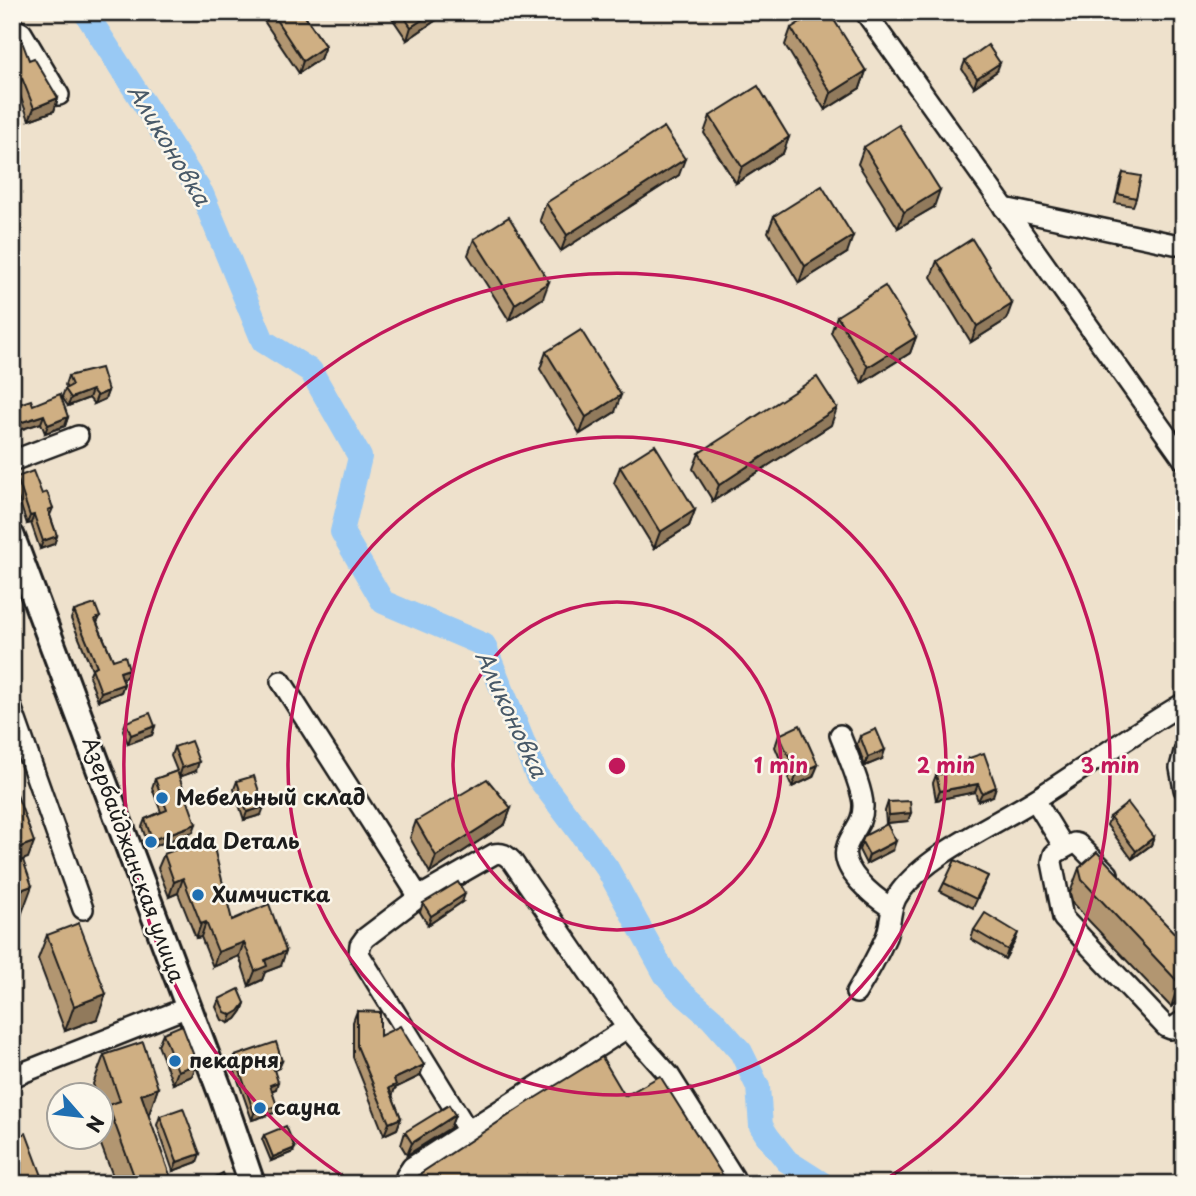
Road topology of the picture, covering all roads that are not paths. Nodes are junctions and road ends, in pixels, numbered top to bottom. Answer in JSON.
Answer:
{"nodes":[{"id":1,"x":865,"y":12,"type":"edge"},
{"id":2,"x":12,"y":27,"type":"edge"},
{"id":3,"x":59,"y":95,"type":"edge"},
{"id":4,"x":1004,"y":208,"type":"junction"},
{"id":5,"x":1184,"y":244,"type":"edge"},
{"id":6,"x":78,"y":436,"type":"dead end"},
{"id":7,"x":1184,"y":460,"type":"edge"},
{"id":8,"x":12,"y":461,"type":"edge"},
{"id":9,"x":12,"y":537,"type":"edge"},
{"id":10,"x":281,"y":681,"type":"dead end"},
{"id":11,"x":1184,"y":703,"type":"edge"},
{"id":12,"x":12,"y":709,"type":"edge"},
{"id":13,"x":840,"y":735,"type":"dead end"},
{"id":14,"x":1184,"y":752,"type":"edge"},
{"id":15,"x":1184,"y":789,"type":"edge"},
{"id":16,"x":1035,"y":800,"type":"junction"},
{"id":17,"x":1065,"y":847,"type":"junction"},
{"id":18,"x":1118,"y":884,"type":"edge"},
{"id":19,"x":419,"y":897,"type":"junction"},
{"id":20,"x":891,"y":908,"type":"junction"},
{"id":21,"x":83,"y":909,"type":"dead end"},
{"id":22,"x":856,"y":993,"type":"dead end"},
{"id":23,"x":188,"y":1007,"type":"junction"},
{"id":24,"x":1184,"y":1020,"type":"edge"},
{"id":25,"x":627,"y":1028,"type":"junction"},
{"id":26,"x":12,"y":1077,"type":"edge"},
{"id":27,"x":468,"y":1131,"type":"junction"},
{"id":28,"x":252,"y":1184,"type":"edge"},
{"id":29,"x":408,"y":1184,"type":"edge"},
{"id":30,"x":734,"y":1184,"type":"edge"}],
"edges":[{"from":1,"to":4,"type":"street"},
{"from":2,"to":3,"type":"street"},
{"from":4,"to":5,"type":"street"},
{"from":4,"to":7,"type":"street"},
{"from":6,"to":8,"type":"street"},
{"from":9,"to":23,"type":"main road","name":"Азербайджанская улица"},
{"from":10,"to":19,"type":"street"},
{"from":11,"to":16,"type":"street"},
{"from":12,"to":21,"type":"street"},
{"from":13,"to":20,"type":"street"},
{"from":14,"to":15,"type":"street"},
{"from":16,"to":17,"type":"street"},
{"from":16,"to":20,"type":"street"},
{"from":17,"to":18,"type":"street"},
{"from":17,"to":24,"type":"street"},
{"from":19,"to":25,"type":"street"},
{"from":19,"to":27,"type":"street"},
{"from":20,"to":22,"type":"street"},
{"from":23,"to":26,"type":"street"},
{"from":23,"to":28,"type":"main road","name":"Азербайджанская улица"},
{"from":25,"to":27,"type":"street"},
{"from":25,"to":30,"type":"street"},
{"from":27,"to":29,"type":"street"}]}
